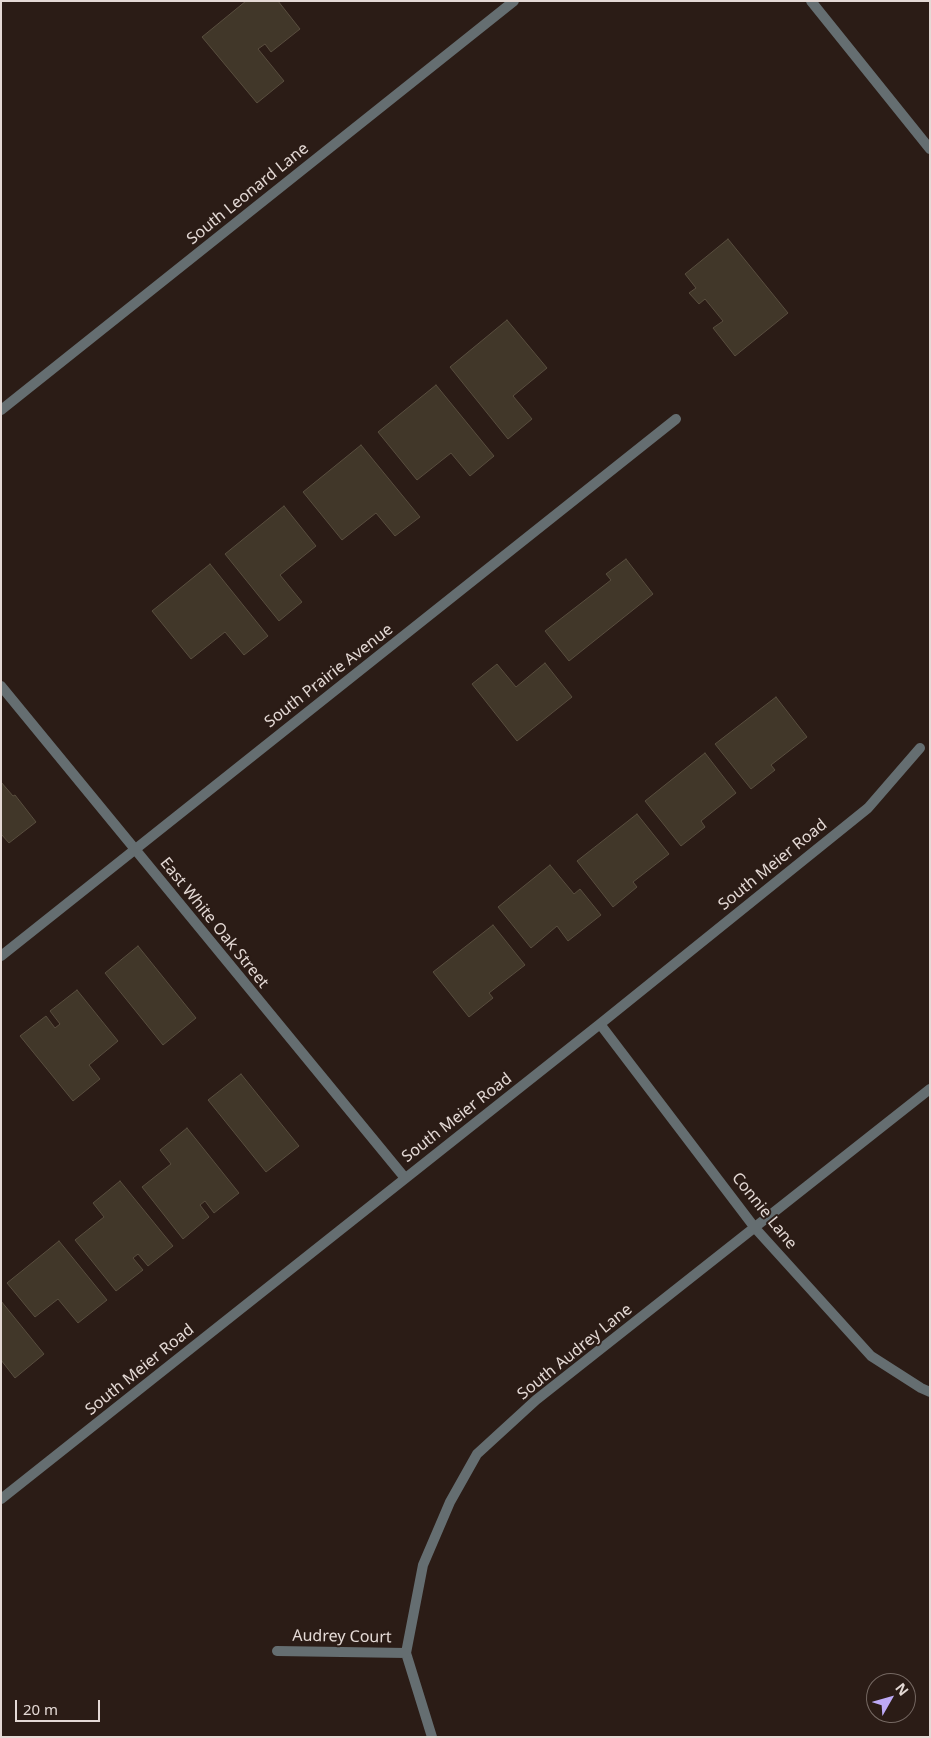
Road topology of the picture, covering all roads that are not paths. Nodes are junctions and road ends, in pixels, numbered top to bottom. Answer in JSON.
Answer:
{"nodes":[{"id":1,"x":514,"y":1,"type":"edge"},
{"id":2,"x":811,"y":1,"type":"edge"},
{"id":3,"x":930,"y":149,"type":"edge"},
{"id":4,"x":1,"y":410,"type":"edge"},
{"id":5,"x":676,"y":419,"type":"dead end"},
{"id":6,"x":1,"y":686,"type":"edge"},
{"id":7,"x":920,"y":748,"type":"dead end"},
{"id":8,"x":135,"y":849,"type":"junction"},
{"id":9,"x":1,"y":956,"type":"edge"},
{"id":10,"x":600,"y":1024,"type":"junction"},
{"id":11,"x":930,"y":1089,"type":"edge"},
{"id":12,"x":405,"y":1178,"type":"junction"},
{"id":13,"x":755,"y":1228,"type":"junction"},
{"id":14,"x":930,"y":1392,"type":"edge"},
{"id":15,"x":1,"y":1499,"type":"edge"},
{"id":16,"x":277,"y":1651,"type":"dead end"},
{"id":17,"x":406,"y":1653,"type":"junction"},
{"id":18,"x":432,"y":1737,"type":"edge"}],
"edges":[{"from":1,"to":4,"type":"street","name":"South Leonard Lane"},
{"from":2,"to":3,"type":"street"},
{"from":5,"to":8,"type":"street","name":"South Prairie Avenue"},
{"from":6,"to":8,"type":"street","name":"East White Oak Street"},
{"from":7,"to":10,"type":"street","name":"South Meier Road"},
{"from":8,"to":9,"type":"street","name":"South Prairie Avenue"},
{"from":8,"to":12,"type":"street","name":"East White Oak Street"},
{"from":10,"to":12,"type":"street","name":"South Meier Road"},
{"from":10,"to":13,"type":"street","name":"Connie Lane"},
{"from":11,"to":13,"type":"street","name":"South Audrey Lane"},
{"from":12,"to":15,"type":"street","name":"South Meier Road"},
{"from":13,"to":14,"type":"street","name":"Connie Lane"},
{"from":13,"to":17,"type":"street","name":"South Audrey Lane"},
{"from":16,"to":17,"type":"street","name":"Audrey Court"},
{"from":17,"to":18,"type":"street","name":"South Audrey Lane"}]}
